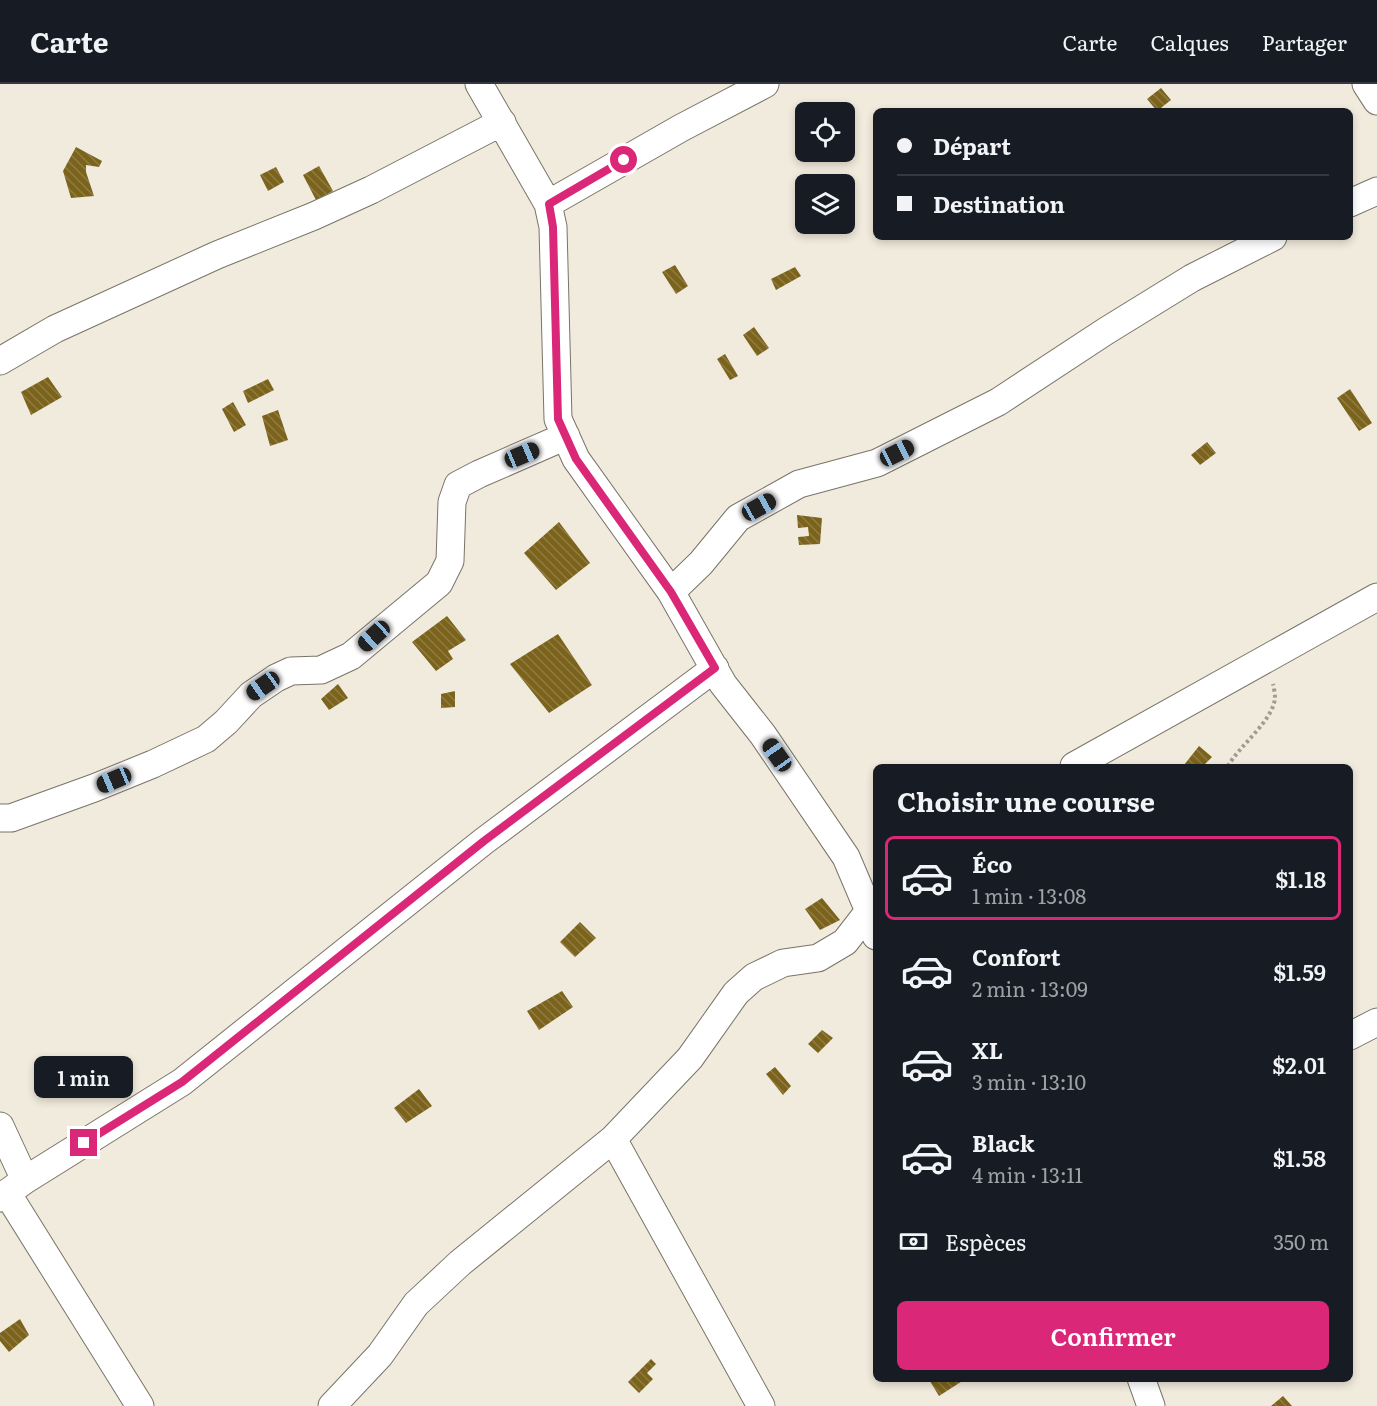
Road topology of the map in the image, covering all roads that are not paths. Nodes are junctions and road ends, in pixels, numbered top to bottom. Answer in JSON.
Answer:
{"nodes":[{"id":1,"x":479,"y":84,"type":"edge"},
{"id":2,"x":765,"y":84,"type":"edge"},
{"id":3,"x":1366,"y":84,"type":"edge"},
{"id":4,"x":1377,"y":101,"type":"edge"},
{"id":5,"x":502,"y":122,"type":"junction"},
{"id":6,"x":1377,"y":191,"type":"edge"},
{"id":7,"x":1353,"y":202,"type":"edge"},
{"id":8,"x":549,"y":204,"type":"junction"},
{"id":9,"x":1267,"y":240,"type":"edge"},
{"id":10,"x":0,"y":361,"type":"edge"},
{"id":11,"x":566,"y":436,"type":"junction"},
{"id":12,"x":671,"y":592,"type":"junction"},
{"id":13,"x":1377,"y":597,"type":"edge"},
{"id":14,"x":715,"y":668,"type":"junction"},
{"id":15,"x":1078,"y":764,"type":"edge"},
{"id":16,"x":0,"y":818,"type":"edge"},
{"id":17,"x":867,"y":882,"type":"edge"},
{"id":18,"x":873,"y":924,"type":"edge"},
{"id":19,"x":1377,"y":1022,"type":"edge"},
{"id":20,"x":1353,"y":1034,"type":"edge"},
{"id":21,"x":0,"y":1126,"type":"edge"},
{"id":22,"x":613,"y":1139,"type":"junction"},
{"id":23,"x":11,"y":1191,"type":"edge"},
{"id":24,"x":1142,"y":1382,"type":"edge"},
{"id":25,"x":140,"y":1406,"type":"edge"},
{"id":26,"x":332,"y":1406,"type":"edge"},
{"id":27,"x":760,"y":1406,"type":"edge"},
{"id":28,"x":1151,"y":1406,"type":"edge"}],
"edges":[{"from":1,"to":5,"type":"street"},
{"from":2,"to":8,"type":"street"},
{"from":3,"to":4,"type":"street"},
{"from":5,"to":8,"type":"street"},
{"from":5,"to":10,"type":"street"},
{"from":6,"to":7,"type":"street"},
{"from":8,"to":11,"type":"street"},
{"from":9,"to":12,"type":"street"},
{"from":11,"to":12,"type":"street"},
{"from":11,"to":16,"type":"street"},
{"from":12,"to":14,"type":"street"},
{"from":13,"to":15,"type":"street"},
{"from":14,"to":17,"type":"street"},
{"from":14,"to":23,"type":"street"},
{"from":17,"to":18,"type":"street"},
{"from":18,"to":22,"type":"street"},
{"from":19,"to":20,"type":"street"},
{"from":21,"to":23,"type":"street"},
{"from":22,"to":26,"type":"street"},
{"from":22,"to":27,"type":"street"},
{"from":23,"to":25,"type":"street"},
{"from":24,"to":28,"type":"street"}]}
